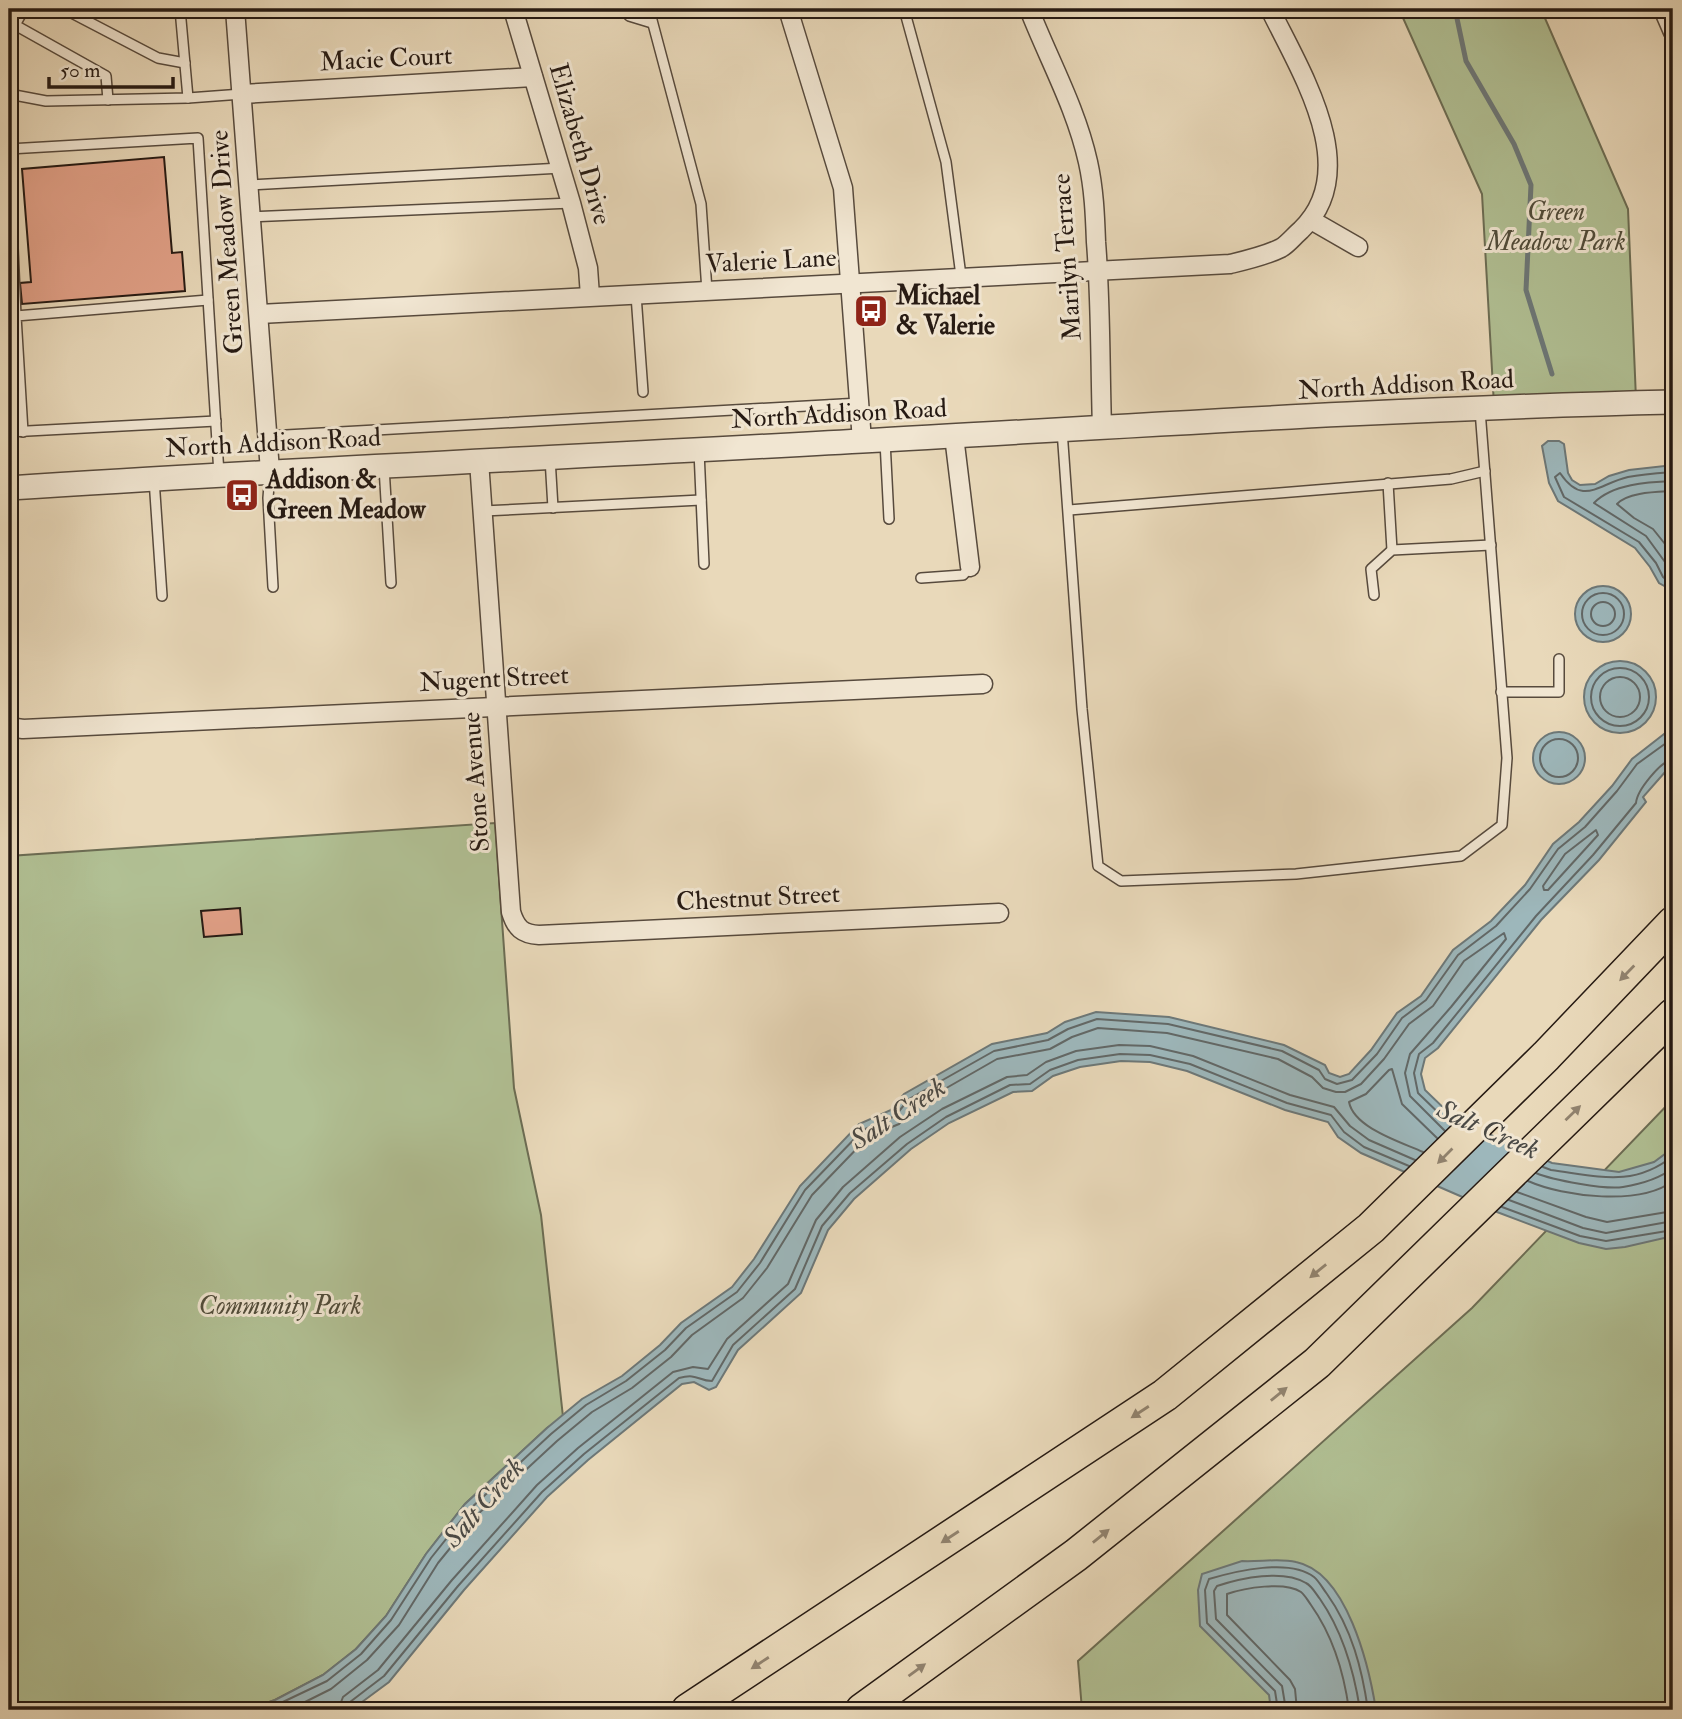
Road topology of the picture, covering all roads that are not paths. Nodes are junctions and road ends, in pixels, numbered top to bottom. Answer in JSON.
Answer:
{"nodes":[{"id":1,"x":24,"y":9,"type":"edge"},
{"id":2,"x":64,"y":9,"type":"edge"},
{"id":3,"x":180,"y":9,"type":"edge"},
{"id":4,"x":235,"y":9,"type":"edge"},
{"id":5,"x":513,"y":9,"type":"edge"},
{"id":6,"x":626,"y":9,"type":"edge"},
{"id":7,"x":649,"y":9,"type":"edge"},
{"id":8,"x":788,"y":9,"type":"edge"},
{"id":9,"x":904,"y":9,"type":"edge"},
{"id":10,"x":1029,"y":9,"type":"edge"},
{"id":11,"x":1270,"y":9,"type":"edge"},
{"id":12,"x":1663,"y":9,"type":"edge"},
{"id":13,"x":652,"y":23,"type":"junction"},
{"id":14,"x":12,"y":26,"type":"edge"},
{"id":15,"x":1673,"y":32,"type":"edge"},
{"id":16,"x":185,"y":64,"type":"junction"},
{"id":17,"x":533,"y":77,"type":"junction"},
{"id":18,"x":9,"y":93,"type":"edge"},
{"id":19,"x":242,"y":94,"type":"junction"},
{"id":20,"x":188,"y":98,"type":"junction"},
{"id":21,"x":108,"y":100,"type":"junction"},
{"id":22,"x":9,"y":149,"type":"edge"},
{"id":23,"x":9,"y":158,"type":"edge"},
{"id":24,"x":561,"y":168,"type":"junction"},
{"id":25,"x":249,"y":186,"type":"junction"},
{"id":26,"x":571,"y":203,"type":"junction"},
{"id":27,"x":251,"y":217,"type":"junction"},
{"id":28,"x":1311,"y":220,"type":"junction"},
{"id":29,"x":1358,"y":247,"type":"dead end"},
{"id":30,"x":1098,"y":269,"type":"junction"},
{"id":31,"x":961,"y":276,"type":"junction"},
{"id":32,"x":851,"y":282,"type":"junction"},
{"id":33,"x":708,"y":291,"type":"junction"},
{"id":34,"x":636,"y":295,"type":"junction"},
{"id":35,"x":590,"y":296,"type":"junction"},
{"id":36,"x":208,"y":300,"type":"junction"},
{"id":37,"x":259,"y":314,"type":"junction"},
{"id":38,"x":16,"y":316,"type":"junction"},
{"id":39,"x":643,"y":392,"type":"dead end"},
{"id":40,"x":1673,"y":402,"type":"edge"},
{"id":41,"x":860,"y":403,"type":"junction"},
{"id":42,"x":1480,"y":409,"type":"junction"},
{"id":43,"x":216,"y":421,"type":"junction"},
{"id":44,"x":1102,"y":428,"type":"junction"},
{"id":45,"x":1062,"y":430,"type":"junction"},
{"id":46,"x":9,"y":432,"type":"edge"},
{"id":47,"x":23,"y":432,"type":"junction"},
{"id":48,"x":268,"y":436,"type":"junction"},
{"id":49,"x":954,"y":436,"type":"junction"},
{"id":50,"x":873,"y":440,"type":"junction"},
{"id":51,"x":699,"y":449,"type":"junction"},
{"id":52,"x":550,"y":456,"type":"junction"},
{"id":53,"x":479,"y":461,"type":"junction"},
{"id":54,"x":384,"y":465,"type":"junction"},
{"id":55,"x":270,"y":471,"type":"junction"},
{"id":56,"x":1485,"y":471,"type":"junction"},
{"id":57,"x":219,"y":474,"type":"junction"},
{"id":58,"x":154,"y":478,"type":"junction"},
{"id":59,"x":1388,"y":484,"type":"junction"},
{"id":60,"x":9,"y":488,"type":"edge"},
{"id":61,"x":701,"y":500,"type":"junction"},
{"id":62,"x":553,"y":508,"type":"junction"},
{"id":63,"x":1069,"y":510,"type":"junction"},
{"id":64,"x":483,"y":511,"type":"junction"},
{"id":65,"x":890,"y":519,"type":"dead end"},
{"id":66,"x":1491,"y":545,"type":"junction"},
{"id":67,"x":1392,"y":550,"type":"junction"},
{"id":68,"x":704,"y":564,"type":"dead end"},
{"id":69,"x":970,"y":567,"type":"joint"},
{"id":70,"x":920,"y":578,"type":"dead end"},
{"id":71,"x":391,"y":583,"type":"dead end"},
{"id":72,"x":273,"y":587,"type":"dead end"},
{"id":73,"x":1374,"y":595,"type":"dead end"},
{"id":74,"x":162,"y":596,"type":"dead end"},
{"id":75,"x":1559,"y":659,"type":"dead end"},
{"id":76,"x":983,"y":684,"type":"dead end"},
{"id":77,"x":1501,"y":692,"type":"junction"},
{"id":78,"x":497,"y":705,"type":"junction"},
{"id":79,"x":9,"y":727,"type":"edge"},
{"id":80,"x":999,"y":913,"type":"dead end"},
{"id":81,"x":1673,"y":923,"type":"edge"},
{"id":82,"x":520,"y":931,"type":"joint"},
{"id":83,"x":1673,"y":1015,"type":"edge"},
{"id":84,"x":688,"y":1710,"type":"edge"},
{"id":85,"x":862,"y":1710,"type":"edge"}],
"edges":[{"from":1,"to":14,"type":"lane"},
{"from":2,"to":16,"type":"lane"},
{"from":3,"to":16,"type":"lane"},
{"from":4,"to":19,"type":"street","name":"Green Meadow Drive"},
{"from":5,"to":17,"type":"street","name":"Elizabeth Drive"},
{"from":6,"to":13,"type":"lane"},
{"from":7,"to":13,"type":"lane"},
{"from":8,"to":32,"type":"street"},
{"from":9,"to":31,"type":"lane"},
{"from":10,"to":30,"type":"street","name":"Marilyn Terrace"},
{"from":11,"to":28,"type":"street"},
{"from":12,"to":15,"type":"street"},
{"from":13,"to":33,"type":"lane"},
{"from":14,"to":21,"type":"lane"},
{"from":16,"to":20,"type":"lane"},
{"from":17,"to":19,"type":"street","name":"Macie Court"},
{"from":17,"to":24,"type":"street","name":"Elizabeth Drive"},
{"from":18,"to":21,"type":"lane"},
{"from":19,"to":20,"type":"lane"},
{"from":19,"to":25,"type":"street","name":"Green Meadow Drive"},
{"from":20,"to":21,"type":"lane"},
{"from":22,"to":36,"type":"lane"},
{"from":23,"to":38,"type":"lane"},
{"from":24,"to":25,"type":"lane"},
{"from":24,"to":26,"type":"street","name":"Elizabeth Drive"},
{"from":25,"to":27,"type":"street","name":"Green Meadow Drive"},
{"from":26,"to":27,"type":"lane"},
{"from":26,"to":35,"type":"street","name":"Elizabeth Drive"},
{"from":27,"to":37,"type":"street","name":"Green Meadow Drive"},
{"from":28,"to":29,"type":"street"},
{"from":28,"to":30,"type":"street","name":"Valerie Lane"},
{"from":30,"to":31,"type":"street","name":"Valerie Lane"},
{"from":30,"to":44,"type":"street","name":"Marilyn Terrace"},
{"from":31,"to":32,"type":"street","name":"Valerie Lane"},
{"from":32,"to":33,"type":"street","name":"Valerie Lane"},
{"from":32,"to":41,"type":"street"},
{"from":33,"to":34,"type":"street","name":"Valerie Lane"},
{"from":34,"to":35,"type":"street","name":"Valerie Lane"},
{"from":34,"to":39,"type":"lane"},
{"from":35,"to":37,"type":"street","name":"Valerie Lane"},
{"from":36,"to":38,"type":"lane"},
{"from":36,"to":43,"type":"lane"},
{"from":37,"to":48,"type":"street","name":"Green Meadow Drive"},
{"from":38,"to":47,"type":"lane"},
{"from":40,"to":42,"type":"street","name":"North Addison Road"},
{"from":41,"to":48,"type":"lane"},
{"from":41,"to":50,"type":"street"},
{"from":42,"to":44,"type":"street","name":"North Addison Road"},
{"from":42,"to":56,"type":"lane"},
{"from":43,"to":47,"type":"lane"},
{"from":43,"to":57,"type":"lane"},
{"from":44,"to":45,"type":"street","name":"North Addison Road"},
{"from":45,"to":49,"type":"street","name":"North Addison Road"},
{"from":45,"to":63,"type":"lane"},
{"from":46,"to":47,"type":"lane"},
{"from":48,"to":55,"type":"street","name":"Green Meadow Drive"},
{"from":49,"to":50,"type":"street","name":"North Addison Road"},
{"from":49,"to":69,"type":"street"},
{"from":50,"to":51,"type":"street","name":"North Addison Road"},
{"from":50,"to":65,"type":"lane"},
{"from":51,"to":52,"type":"street","name":"North Addison Road"},
{"from":51,"to":61,"type":"lane"},
{"from":52,"to":53,"type":"street","name":"North Addison Road"},
{"from":52,"to":62,"type":"lane"},
{"from":53,"to":54,"type":"street","name":"North Addison Road"},
{"from":53,"to":64,"type":"street","name":"Stone Avenue"},
{"from":54,"to":55,"type":"street","name":"North Addison Road"},
{"from":54,"to":71,"type":"lane"},
{"from":55,"to":57,"type":"street","name":"North Addison Road"},
{"from":55,"to":72,"type":"lane"},
{"from":56,"to":59,"type":"lane"},
{"from":56,"to":66,"type":"lane"},
{"from":57,"to":58,"type":"street","name":"North Addison Road"},
{"from":58,"to":60,"type":"street","name":"North Addison Road"},
{"from":58,"to":74,"type":"lane"},
{"from":59,"to":63,"type":"lane"},
{"from":59,"to":67,"type":"lane"},
{"from":61,"to":62,"type":"lane"},
{"from":61,"to":68,"type":"lane"},
{"from":62,"to":64,"type":"lane"},
{"from":63,"to":77,"type":"lane"},
{"from":64,"to":78,"type":"street","name":"Stone Avenue"},
{"from":66,"to":67,"type":"lane"},
{"from":66,"to":77,"type":"lane"},
{"from":67,"to":73,"type":"lane"},
{"from":69,"to":70,"type":"lane"},
{"from":75,"to":77,"type":"lane"},
{"from":76,"to":78,"type":"street","name":"Nugent Street"},
{"from":78,"to":79,"type":"street","name":"Nugent Street"},
{"from":78,"to":82,"type":"street","name":"Stone Avenue"},
{"from":80,"to":82,"type":"street","name":"Chestnut Street"},
{"from":81,"to":84,"type":"highway","one_way":true},
{"from":85,"to":83,"type":"highway","one_way":true}]}
